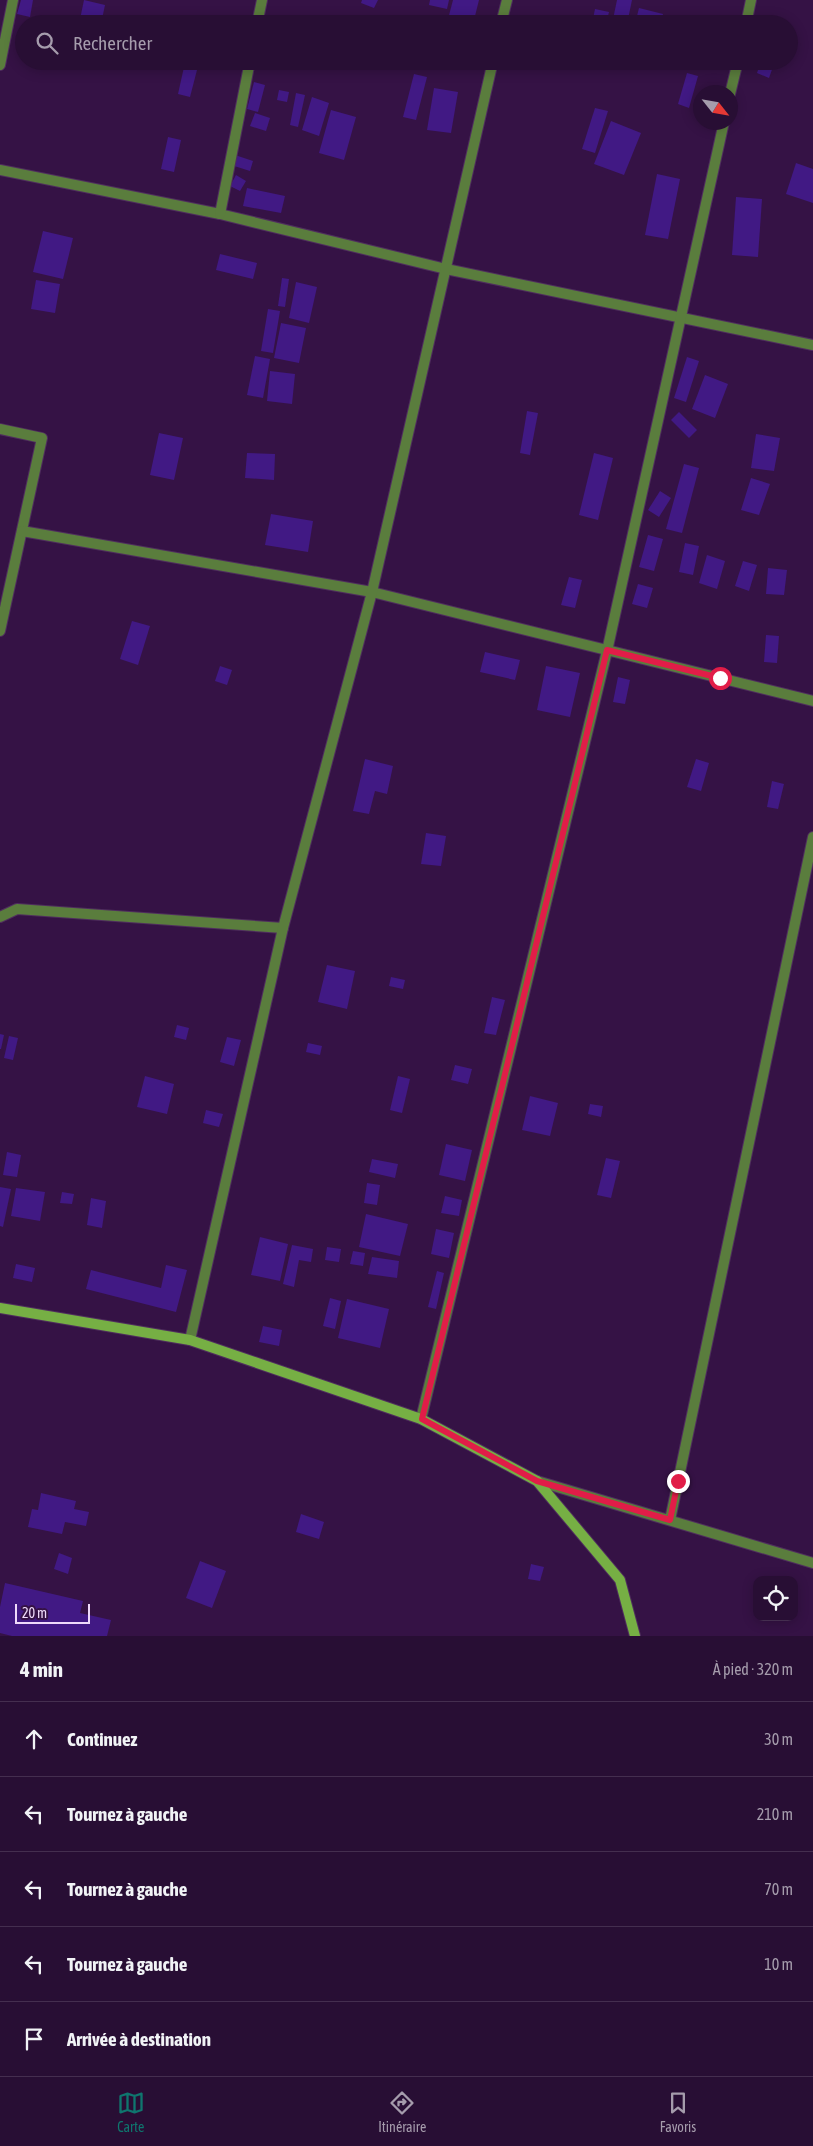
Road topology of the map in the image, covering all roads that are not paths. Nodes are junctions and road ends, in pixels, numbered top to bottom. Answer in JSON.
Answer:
{"nodes":[{"id":1,"x":13,"y":0,"type":"edge"},
{"id":2,"x":262,"y":0,"type":"edge"},
{"id":3,"x":506,"y":0,"type":"edge"},
{"id":4,"x":751,"y":0,"type":"edge"},
{"id":5,"x":259,"y":15,"type":"edge"},
{"id":6,"x":503,"y":15,"type":"edge"},
{"id":7,"x":748,"y":15,"type":"edge"},
{"id":8,"x":0,"y":65,"type":"edge"},
{"id":9,"x":248,"y":70,"type":"edge"},
{"id":10,"x":491,"y":70,"type":"edge"},
{"id":11,"x":736,"y":70,"type":"edge"},
{"id":12,"x":732,"y":85,"type":"edge"},
{"id":13,"x":722,"y":130,"type":"edge"},
{"id":14,"x":0,"y":170,"type":"edge"},
{"id":15,"x":220,"y":214,"type":"junction"},
{"id":16,"x":446,"y":269,"type":"junction"},
{"id":17,"x":681,"y":318,"type":"junction"},
{"id":18,"x":813,"y":345,"type":"edge"},
{"id":19,"x":0,"y":429,"type":"edge"},
{"id":20,"x":22,"y":531,"type":"junction"},
{"id":21,"x":372,"y":592,"type":"junction"},
{"id":22,"x":0,"y":631,"type":"edge"},
{"id":23,"x":607,"y":650,"type":"junction"},
{"id":24,"x":813,"y":701,"type":"edge"},
{"id":25,"x":813,"y":837,"type":"edge"},
{"id":26,"x":0,"y":917,"type":"edge"},
{"id":27,"x":283,"y":928,"type":"junction"},
{"id":28,"x":0,"y":1308,"type":"edge"},
{"id":29,"x":190,"y":1340,"type":"junction"},
{"id":30,"x":422,"y":1419,"type":"junction"},
{"id":31,"x":537,"y":1481,"type":"junction"},
{"id":32,"x":670,"y":1520,"type":"junction"},
{"id":33,"x":813,"y":1563,"type":"edge"},
{"id":34,"x":635,"y":1636,"type":"edge"}],
"edges":[{"from":1,"to":8,"type":"street"},
{"from":2,"to":5,"type":"street"},
{"from":3,"to":6,"type":"street"},
{"from":4,"to":7,"type":"street"},
{"from":9,"to":15,"type":"street"},
{"from":10,"to":16,"type":"street"},
{"from":11,"to":12,"type":"street"},
{"from":13,"to":17,"type":"street"},
{"from":14,"to":15,"type":"street"},
{"from":15,"to":16,"type":"street"},
{"from":16,"to":17,"type":"street"},
{"from":16,"to":21,"type":"street"},
{"from":17,"to":18,"type":"street"},
{"from":17,"to":23,"type":"street"},
{"from":19,"to":20,"type":"street"},
{"from":20,"to":21,"type":"street"},
{"from":20,"to":22,"type":"street"},
{"from":21,"to":23,"type":"street"},
{"from":21,"to":27,"type":"street"},
{"from":23,"to":24,"type":"street"},
{"from":23,"to":30,"type":"street"},
{"from":25,"to":32,"type":"street"},
{"from":26,"to":27,"type":"street"},
{"from":27,"to":29,"type":"street"},
{"from":28,"to":29,"type":"street"},
{"from":29,"to":30,"type":"street"},
{"from":30,"to":31,"type":"street"},
{"from":31,"to":32,"type":"street"},
{"from":31,"to":34,"type":"street"},
{"from":32,"to":33,"type":"street"}]}
